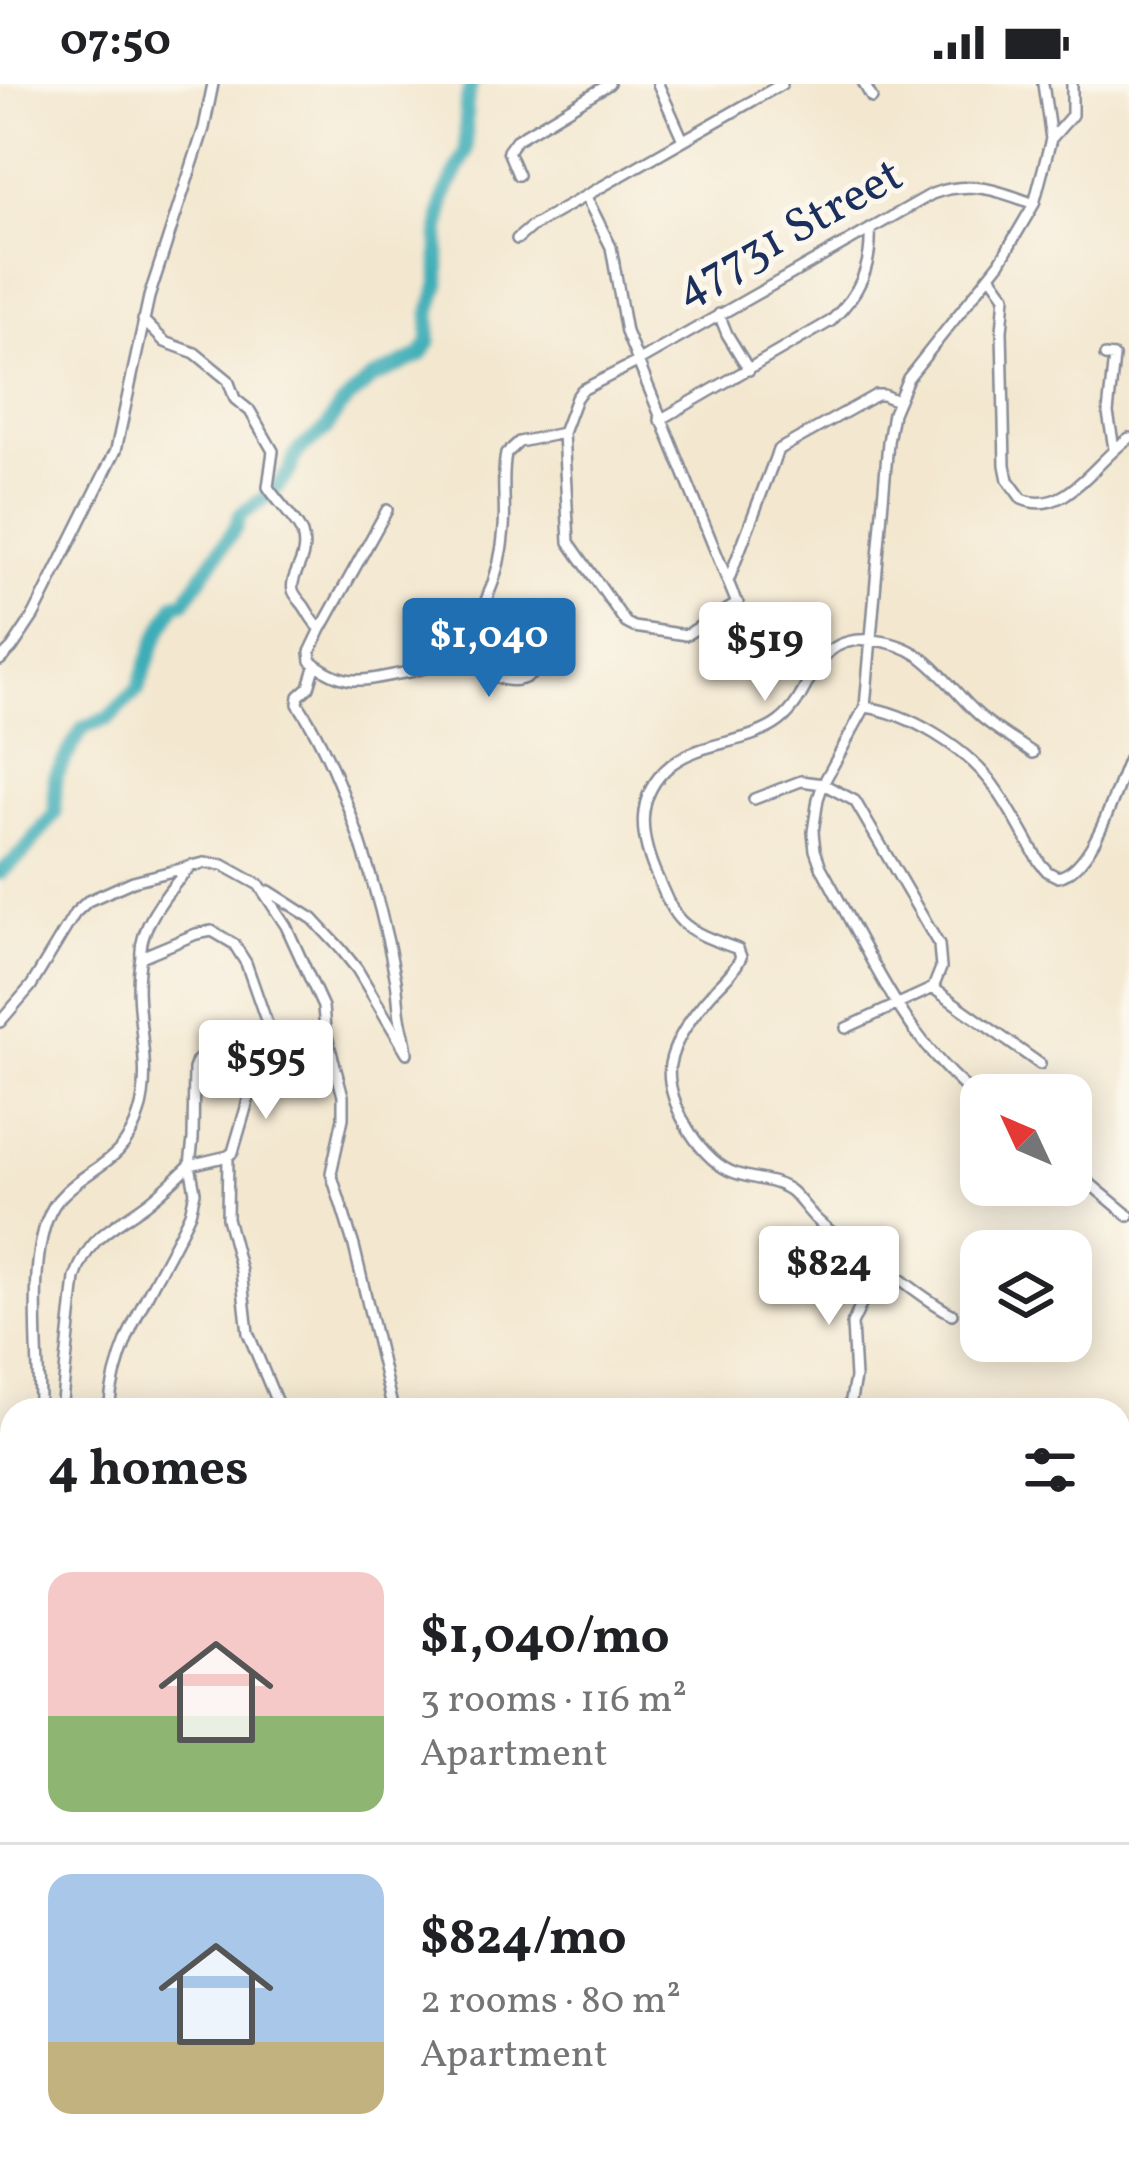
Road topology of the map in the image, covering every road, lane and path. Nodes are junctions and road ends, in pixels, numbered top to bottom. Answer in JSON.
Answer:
{"nodes":[{"id":1,"x":213,"y":84,"type":"edge"},
{"id":2,"x":609,"y":84,"type":"edge"},
{"id":3,"x":658,"y":84,"type":"edge"},
{"id":4,"x":782,"y":84,"type":"edge"},
{"id":5,"x":864,"y":84,"type":"edge"},
{"id":6,"x":1042,"y":84,"type":"edge"},
{"id":7,"x":1072,"y":84,"type":"edge"},
{"id":8,"x":872,"y":98,"type":"dead end"},
{"id":9,"x":1051,"y":139,"type":"junction"},
{"id":10,"x":683,"y":140,"type":"junction"},
{"id":11,"x":518,"y":175,"type":"dead end"},
{"id":12,"x":586,"y":197,"type":"junction"},
{"id":13,"x":1034,"y":204,"type":"junction"},
{"id":14,"x":870,"y":229,"type":"junction"},
{"id":15,"x":517,"y":239,"type":"dead end"},
{"id":16,"x":989,"y":275,"type":"junction"},
{"id":17,"x":719,"y":314,"type":"junction"},
{"id":18,"x":143,"y":320,"type":"junction"},
{"id":19,"x":1105,"y":356,"type":"dead end"},
{"id":20,"x":637,"y":362,"type":"junction"},
{"id":21,"x":749,"y":370,"type":"junction"},
{"id":22,"x":897,"y":400,"type":"junction"},
{"id":23,"x":660,"y":420,"type":"junction"},
{"id":24,"x":562,"y":433,"type":"junction"},
{"id":25,"x":1129,"y":438,"type":"edge"},
{"id":26,"x":1114,"y":448,"type":"junction"},
{"id":27,"x":387,"y":509,"type":"dead end"},
{"id":28,"x":729,"y":579,"type":"junction"},
{"id":29,"x":738,"y":603,"type":"junction"},
{"id":30,"x":321,"y":629,"type":"junction"},
{"id":31,"x":751,"y":638,"type":"dead end"},
{"id":32,"x":872,"y":640,"type":"junction"},
{"id":33,"x":458,"y":645,"type":"junction"},
{"id":34,"x":0,"y":660,"type":"edge"},
{"id":35,"x":314,"y":669,"type":"junction"},
{"id":36,"x":532,"y":674,"type":"dead end"},
{"id":37,"x":865,"y":707,"type":"junction"},
{"id":38,"x":1033,"y":753,"type":"dead end"},
{"id":39,"x":1129,"y":759,"type":"edge"},
{"id":40,"x":823,"y":784,"type":"junction"},
{"id":41,"x":754,"y":800,"type":"dead end"},
{"id":42,"x":192,"y":864,"type":"junction"},
{"id":43,"x":259,"y":885,"type":"junction"},
{"id":44,"x":141,"y":957,"type":"junction"},
{"id":45,"x":934,"y":988,"type":"junction"},
{"id":46,"x":899,"y":1005,"type":"junction"},
{"id":47,"x":0,"y":1022,"type":"edge"},
{"id":48,"x":846,"y":1028,"type":"dead end"},
{"id":49,"x":217,"y":1042,"type":"dead end"},
{"id":50,"x":1040,"y":1064,"type":"dead end"},
{"id":51,"x":960,"y":1083,"type":"edge"},
{"id":52,"x":228,"y":1156,"type":"junction"},
{"id":53,"x":190,"y":1165,"type":"junction"},
{"id":54,"x":1092,"y":1185,"type":"edge"},
{"id":55,"x":1129,"y":1216,"type":"edge"},
{"id":56,"x":880,"y":1265,"type":"junction"},
{"id":57,"x":952,"y":1314,"type":"dead end"},
{"id":58,"x":39,"y":1398,"type":"edge"},
{"id":59,"x":63,"y":1398,"type":"edge"},
{"id":60,"x":111,"y":1398,"type":"edge"},
{"id":61,"x":275,"y":1398,"type":"edge"},
{"id":62,"x":390,"y":1398,"type":"edge"},
{"id":63,"x":851,"y":1398,"type":"edge"}],
"edges":[{"from":1,"to":18,"type":"street"},
{"from":2,"to":11,"type":"street"},
{"from":3,"to":10,"type":"street"},
{"from":4,"to":10,"type":"street"},
{"from":5,"to":8,"type":"street"},
{"from":6,"to":9,"type":"street"},
{"from":7,"to":9,"type":"street"},
{"from":9,"to":13,"type":"street"},
{"from":10,"to":12,"type":"street"},
{"from":12,"to":15,"type":"street"},
{"from":12,"to":20,"type":"street"},
{"from":13,"to":14,"type":"street","name":"47731 Street"},
{"from":13,"to":16,"type":"street"},
{"from":14,"to":17,"type":"street","name":"47731 Street"},
{"from":14,"to":21,"type":"street"},
{"from":16,"to":22,"type":"street"},
{"from":16,"to":26,"type":"street"},
{"from":17,"to":20,"type":"street","name":"47731 Street"},
{"from":17,"to":21,"type":"street"},
{"from":18,"to":30,"type":"street"},
{"from":18,"to":34,"type":"street"},
{"from":19,"to":26,"type":"street"},
{"from":20,"to":23,"type":"street"},
{"from":20,"to":24,"type":"street","name":"47731 Street"},
{"from":21,"to":23,"type":"street"},
{"from":22,"to":28,"type":"street"},
{"from":22,"to":32,"type":"street"},
{"from":23,"to":28,"type":"street"},
{"from":24,"to":29,"type":"street"},
{"from":24,"to":33,"type":"street"},
{"from":25,"to":26,"type":"street"},
{"from":27,"to":30,"type":"street"},
{"from":28,"to":29,"type":"street"},
{"from":29,"to":31,"type":"street"},
{"from":30,"to":35,"type":"street"},
{"from":32,"to":37,"type":"street"},
{"from":32,"to":38,"type":"street"},
{"from":32,"to":56,"type":"street"},
{"from":33,"to":35,"type":"street"},
{"from":33,"to":36,"type":"street"},
{"from":35,"to":43,"type":"street"},
{"from":37,"to":39,"type":"street"},
{"from":37,"to":40,"type":"street"},
{"from":40,"to":41,"type":"street"},
{"from":40,"to":45,"type":"street"},
{"from":40,"to":46,"type":"street"},
{"from":42,"to":43,"type":"street"},
{"from":42,"to":44,"type":"street"},
{"from":42,"to":47,"type":"street"},
{"from":43,"to":62,"type":"street"},
{"from":44,"to":52,"type":"street"},
{"from":44,"to":58,"type":"street"},
{"from":45,"to":46,"type":"street"},
{"from":45,"to":50,"type":"street"},
{"from":46,"to":48,"type":"street"},
{"from":46,"to":51,"type":"street"},
{"from":49,"to":53,"type":"street"},
{"from":52,"to":53,"type":"street"},
{"from":52,"to":61,"type":"street"},
{"from":53,"to":59,"type":"street"},
{"from":53,"to":60,"type":"street"},
{"from":54,"to":55,"type":"street"},
{"from":56,"to":57,"type":"street"},
{"from":56,"to":63,"type":"street"}]}
